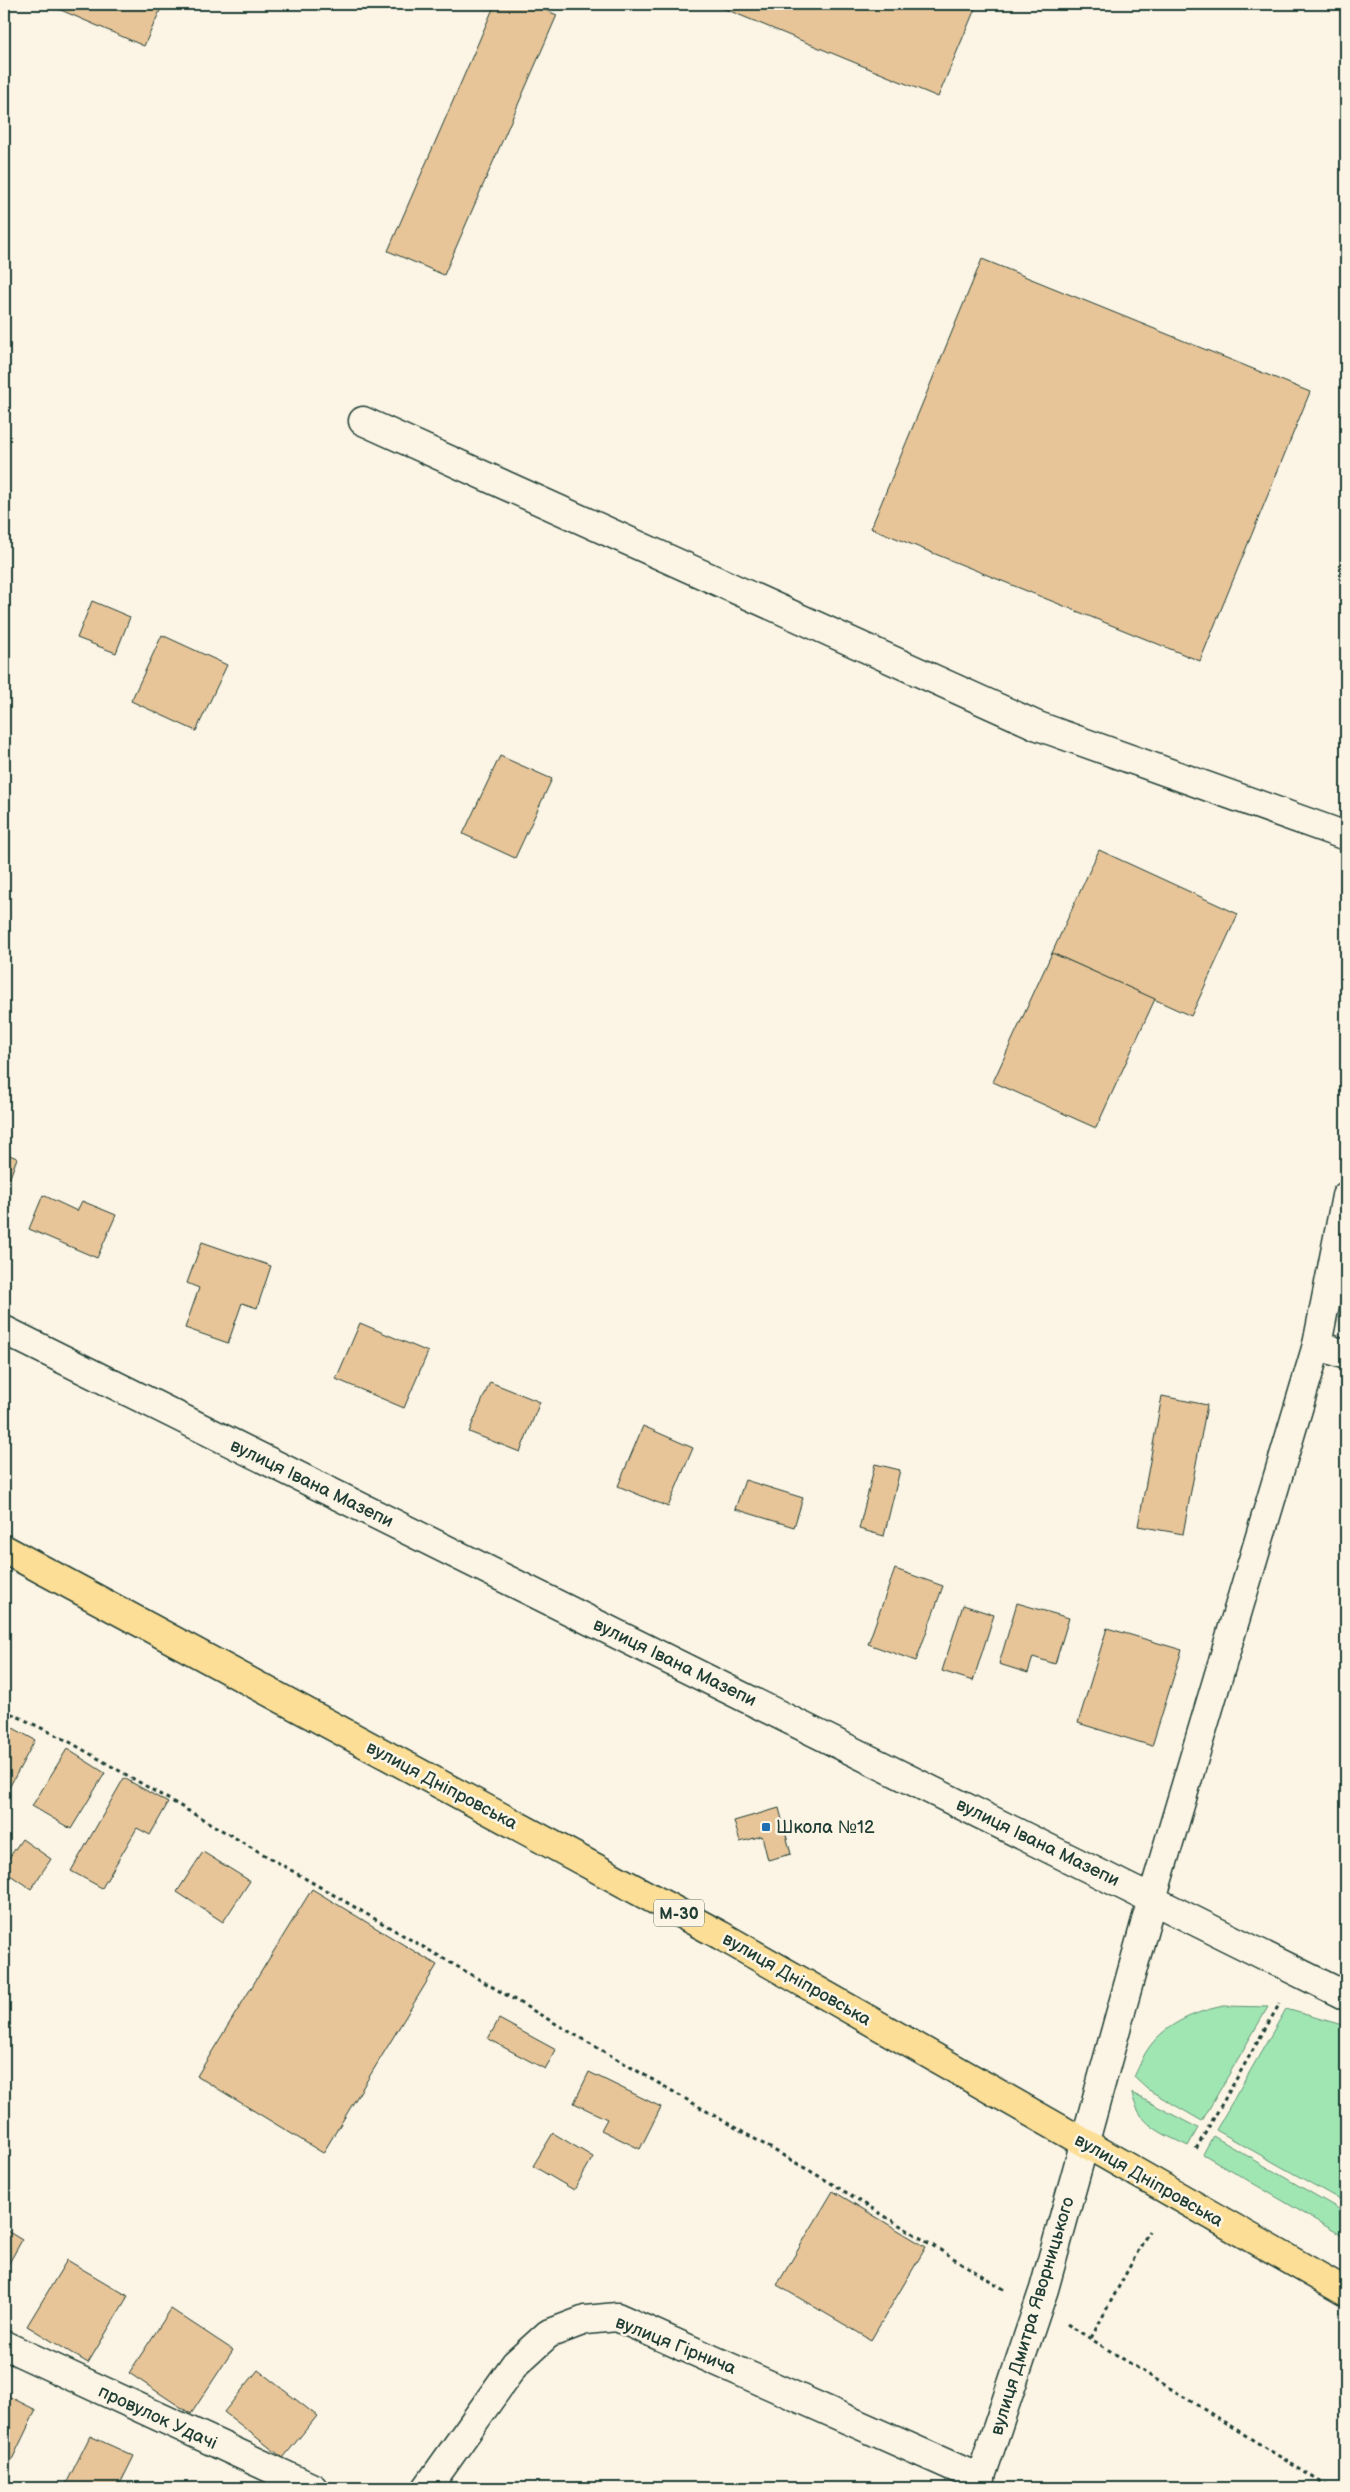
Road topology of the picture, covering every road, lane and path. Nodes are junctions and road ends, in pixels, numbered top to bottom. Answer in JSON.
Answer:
{"nodes":[{"id":1,"x":363,"y":421,"type":"dead end"},
{"id":2,"x":1346,"y":836,"type":"edge"},
{"id":3,"x":1346,"y":1196,"type":"edge"},
{"id":4,"x":4,"y":1330,"type":"edge"},
{"id":5,"x":1317,"y":1345,"type":"junction"},
{"id":6,"x":1346,"y":1355,"type":"edge"},
{"id":7,"x":4,"y":1549,"type":"edge"},
{"id":8,"x":4,"y":1710,"type":"edge"},
{"id":9,"x":1152,"y":1898,"type":"junction"},
{"id":10,"x":1298,"y":1972,"type":"junction"},
{"id":11,"x":1346,"y":1996,"type":"edge"},
{"id":12,"x":1083,"y":2143,"type":"junction"},
{"id":13,"x":1196,"y":2149,"type":"dead end"},
{"id":14,"x":1149,"y":2230,"type":"dead end"},
{"id":15,"x":1346,"y":2292,"type":"edge"},
{"id":16,"x":1038,"y":2308,"type":"junction"},
{"id":17,"x":1091,"y":2338,"type":"junction"},
{"id":18,"x":4,"y":2345,"type":"edge"},
{"id":19,"x":979,"y":2483,"type":"edge"},
{"id":20,"x":313,"y":2488,"type":"edge"},
{"id":21,"x":427,"y":2488,"type":"edge"},
{"id":22,"x":1330,"y":2488,"type":"edge"}],
"edges":[{"from":1,"to":2,"type":"street"},
{"from":3,"to":5,"type":"street","name":"вулиця Дмитра Яворницького"},
{"from":4,"to":9,"type":"street","name":"вулиця Івана Мазепи"},
{"from":5,"to":6,"type":"street"},
{"from":5,"to":9,"type":"street","name":"вулиця Дмитра Яворницького"},
{"from":7,"to":12,"type":"highway","name":"вулиця Дніпровська","number":"М-30"},
{"from":8,"to":16,"type":"path"},
{"from":9,"to":10,"type":"street","name":"вулиця Івана Мазепи"},
{"from":9,"to":12,"type":"street","name":"вулиця Дмитра Яворницького"},
{"from":10,"to":11,"type":"street","name":"вулиця Івана Мазепи"},
{"from":10,"to":13,"type":"path"},
{"from":12,"to":15,"type":"highway","name":"вулиця Дніпровська","number":"М-30"},
{"from":12,"to":16,"type":"street","name":"вулиця Дмитра Яворницького"},
{"from":14,"to":17,"type":"path"},
{"from":16,"to":17,"type":"path"},
{"from":16,"to":19,"type":"street","name":"вулиця Дмитра Яворницького"},
{"from":17,"to":22,"type":"path"},
{"from":18,"to":20,"type":"street","name":"провулок Удачі"},
{"from":19,"to":21,"type":"street","name":"вулиця Гірнича"}]}
